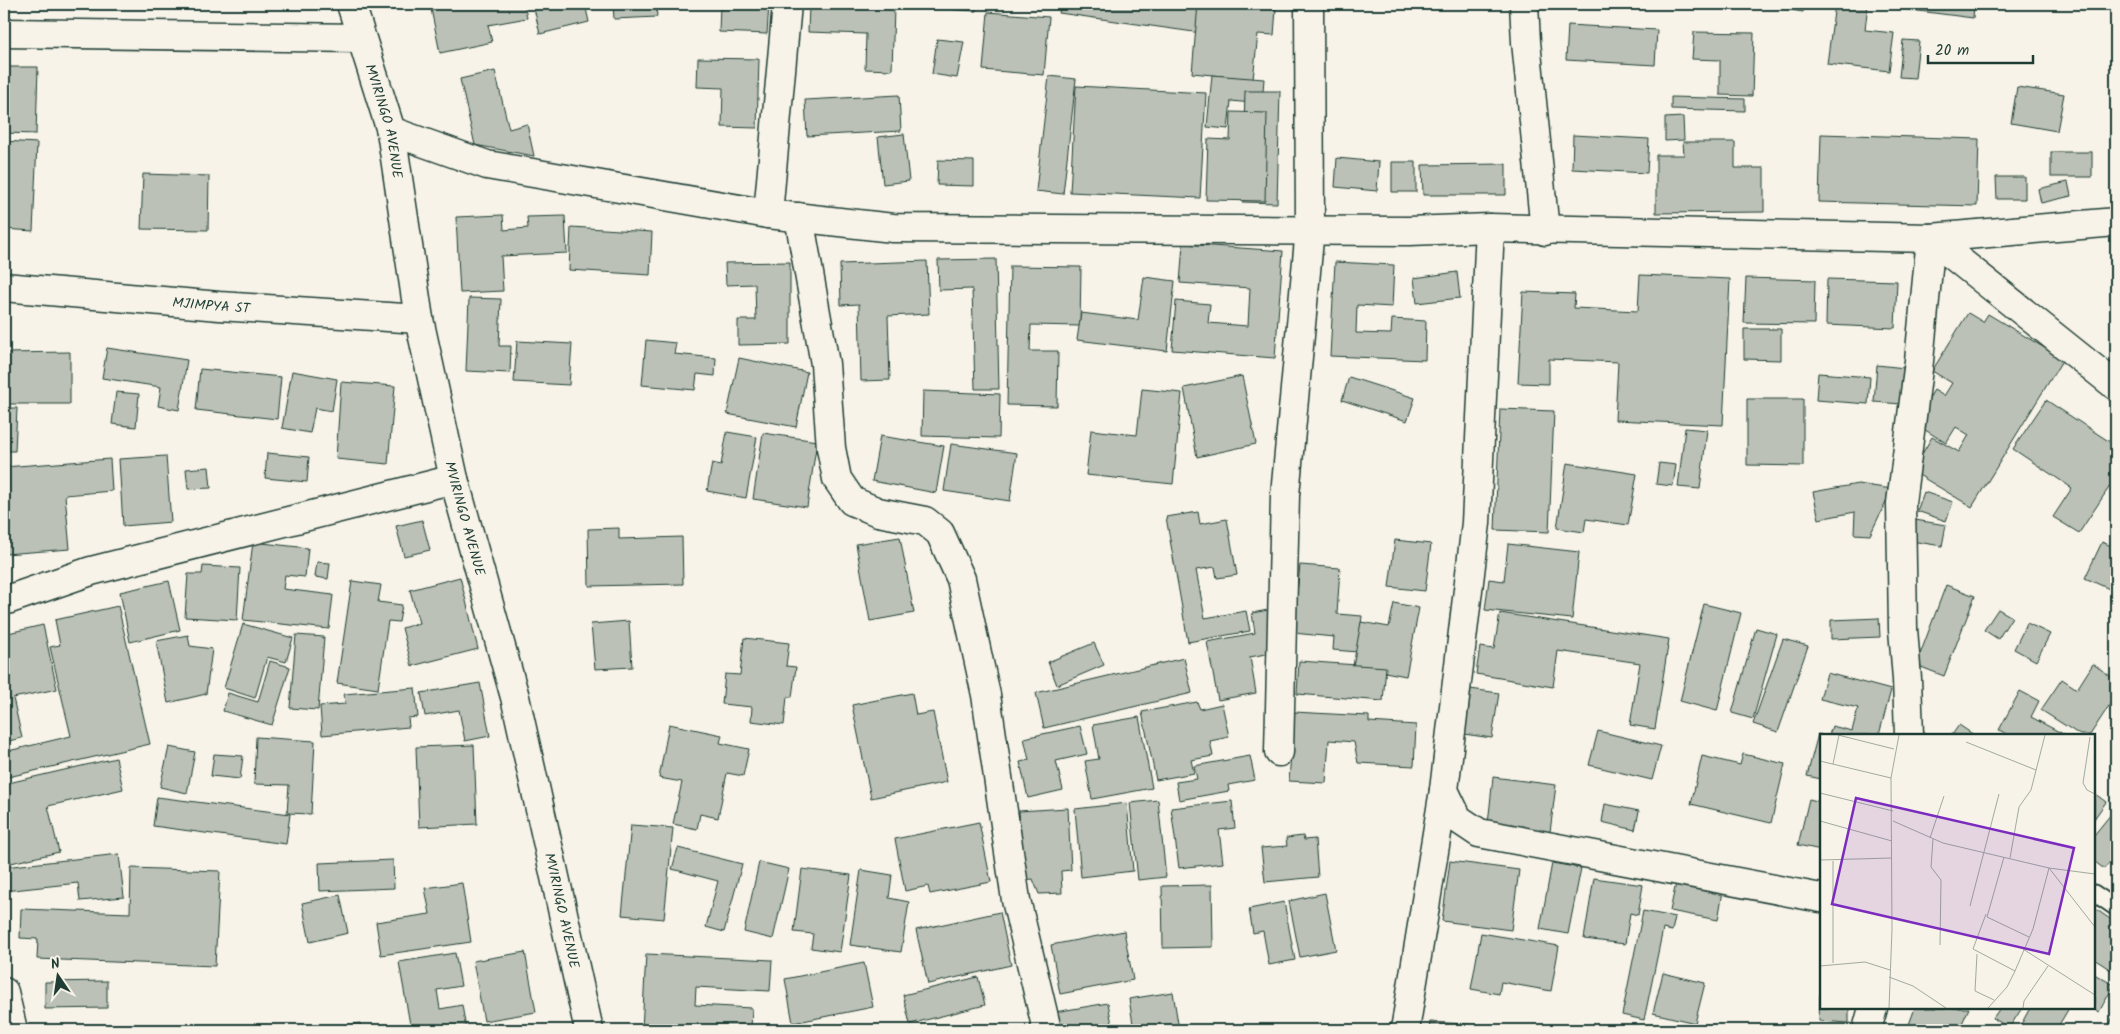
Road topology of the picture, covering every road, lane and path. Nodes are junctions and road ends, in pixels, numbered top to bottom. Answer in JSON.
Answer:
{"nodes":[{"id":1,"x":351,"y":4,"type":"edge"},
{"id":2,"x":787,"y":4,"type":"edge"},
{"id":3,"x":1309,"y":4,"type":"edge"},
{"id":4,"x":1524,"y":4,"type":"edge"},
{"id":5,"x":4,"y":33,"type":"edge"},
{"id":6,"x":360,"y":38,"type":"junction"},
{"id":7,"x":391,"y":131,"type":"junction"},
{"id":8,"x":768,"y":214,"type":"junction"},
{"id":9,"x":799,"y":217,"type":"junction"},
{"id":10,"x":2116,"y":222,"type":"edge"},
{"id":11,"x":1490,"y":228,"type":"junction"},
{"id":12,"x":1310,"y":229,"type":"junction"},
{"id":13,"x":1546,"y":231,"type":"junction"},
{"id":14,"x":1930,"y":238,"type":"junction"},
{"id":15,"x":4,"y":287,"type":"edge"},
{"id":16,"x":419,"y":319,"type":"junction"},
{"id":17,"x":2116,"y":386,"type":"edge"},
{"id":18,"x":454,"y":479,"type":"junction"},
{"id":19,"x":4,"y":600,"type":"edge"},
{"id":20,"x":1909,"y":734,"type":"edge"},
{"id":21,"x":1279,"y":752,"type":"dead end"},
{"id":22,"x":1444,"y":790,"type":"junction"},
{"id":23,"x":2095,"y":894,"type":"edge"},
{"id":24,"x":1820,"y":898,"type":"edge"},
{"id":25,"x":2116,"y":908,"type":"edge"},
{"id":26,"x":4,"y":992,"type":"edge"},
{"id":27,"x":1873,"y":1009,"type":"edge"},
{"id":28,"x":12,"y":1030,"type":"edge"},
{"id":29,"x":589,"y":1030,"type":"edge"},
{"id":30,"x":1047,"y":1030,"type":"edge"},
{"id":31,"x":1405,"y":1030,"type":"edge"},
{"id":32,"x":1867,"y":1030,"type":"edge"}],
"edges":[{"from":1,"to":6,"type":"street","name":"MVIRINGO AVENUE"},
{"from":2,"to":8,"type":"street"},
{"from":3,"to":12,"type":"street"},
{"from":4,"to":13,"type":"street"},
{"from":5,"to":6,"type":"street"},
{"from":6,"to":7,"type":"street","name":"MVIRINGO AVENUE"},
{"from":7,"to":8,"type":"street"},
{"from":7,"to":16,"type":"street","name":"MVIRINGO AVENUE"},
{"from":8,"to":9,"type":"street"},
{"from":9,"to":12,"type":"street"},
{"from":9,"to":30,"type":"street"},
{"from":10,"to":14,"type":"street"},
{"from":11,"to":12,"type":"street"},
{"from":11,"to":13,"type":"street"},
{"from":11,"to":22,"type":"street"},
{"from":12,"to":21,"type":"street"},
{"from":13,"to":14,"type":"street"},
{"from":14,"to":17,"type":"street"},
{"from":14,"to":20,"type":"street"},
{"from":15,"to":16,"type":"street","name":"MJIMPYA ST"},
{"from":16,"to":18,"type":"street","name":"MVIRINGO AVENUE"},
{"from":18,"to":19,"type":"street"},
{"from":18,"to":29,"type":"street","name":"MVIRINGO AVENUE"},
{"from":22,"to":24,"type":"street"},
{"from":22,"to":31,"type":"street"},
{"from":23,"to":25,"type":"lane"},
{"from":26,"to":28,"type":"street"},
{"from":27,"to":32,"type":"street"}]}
